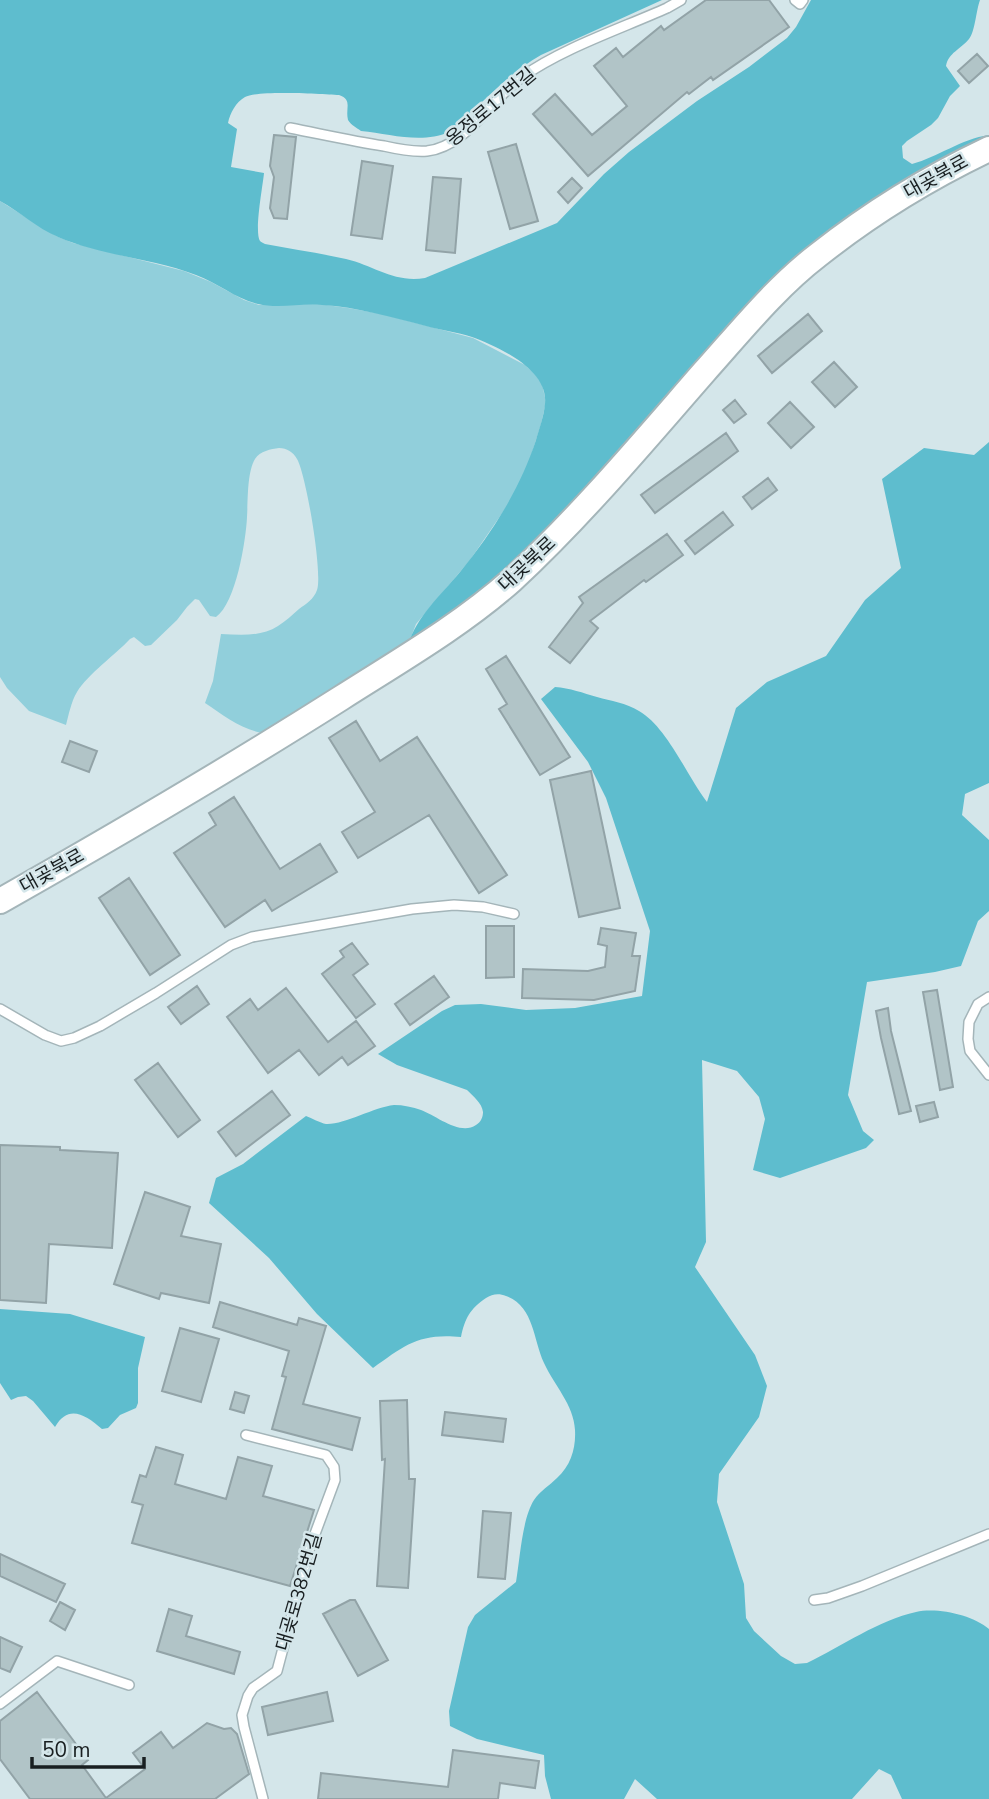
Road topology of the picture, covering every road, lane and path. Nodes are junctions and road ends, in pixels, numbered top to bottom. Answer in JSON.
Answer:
{"nodes":[{"id":1,"x":681,"y":0,"type":"edge"},
{"id":2,"x":795,"y":0,"type":"edge"},
{"id":3,"x":803,"y":0,"type":"edge"},
{"id":4,"x":290,"y":128,"type":"dead end"},
{"id":5,"x":989,"y":149,"type":"edge"},
{"id":6,"x":3,"y":898,"type":"edge"},
{"id":7,"x":514,"y":914,"type":"dead end"},
{"id":8,"x":989,"y":997,"type":"edge"},
{"id":9,"x":0,"y":1009,"type":"edge"},
{"id":10,"x":989,"y":1075,"type":"edge"},
{"id":11,"x":246,"y":1435,"type":"dead end"},
{"id":12,"x":989,"y":1534,"type":"edge"},
{"id":13,"x":814,"y":1600,"type":"dead end"},
{"id":14,"x":129,"y":1685,"type":"dead end"},
{"id":15,"x":0,"y":1704,"type":"edge"},
{"id":16,"x":263,"y":1799,"type":"edge"}],
"edges":[{"from":1,"to":4,"type":"lane","name":"옹정로17번길"},
{"from":2,"to":3,"type":"lane"},
{"from":5,"to":6,"type":"street","name":"대곶북로"},
{"from":7,"to":9,"type":"lane"},
{"from":8,"to":10,"type":"lane"},
{"from":11,"to":16,"type":"lane","name":"대곶로382번길"},
{"from":12,"to":13,"type":"lane"},
{"from":14,"to":15,"type":"lane"}]}
